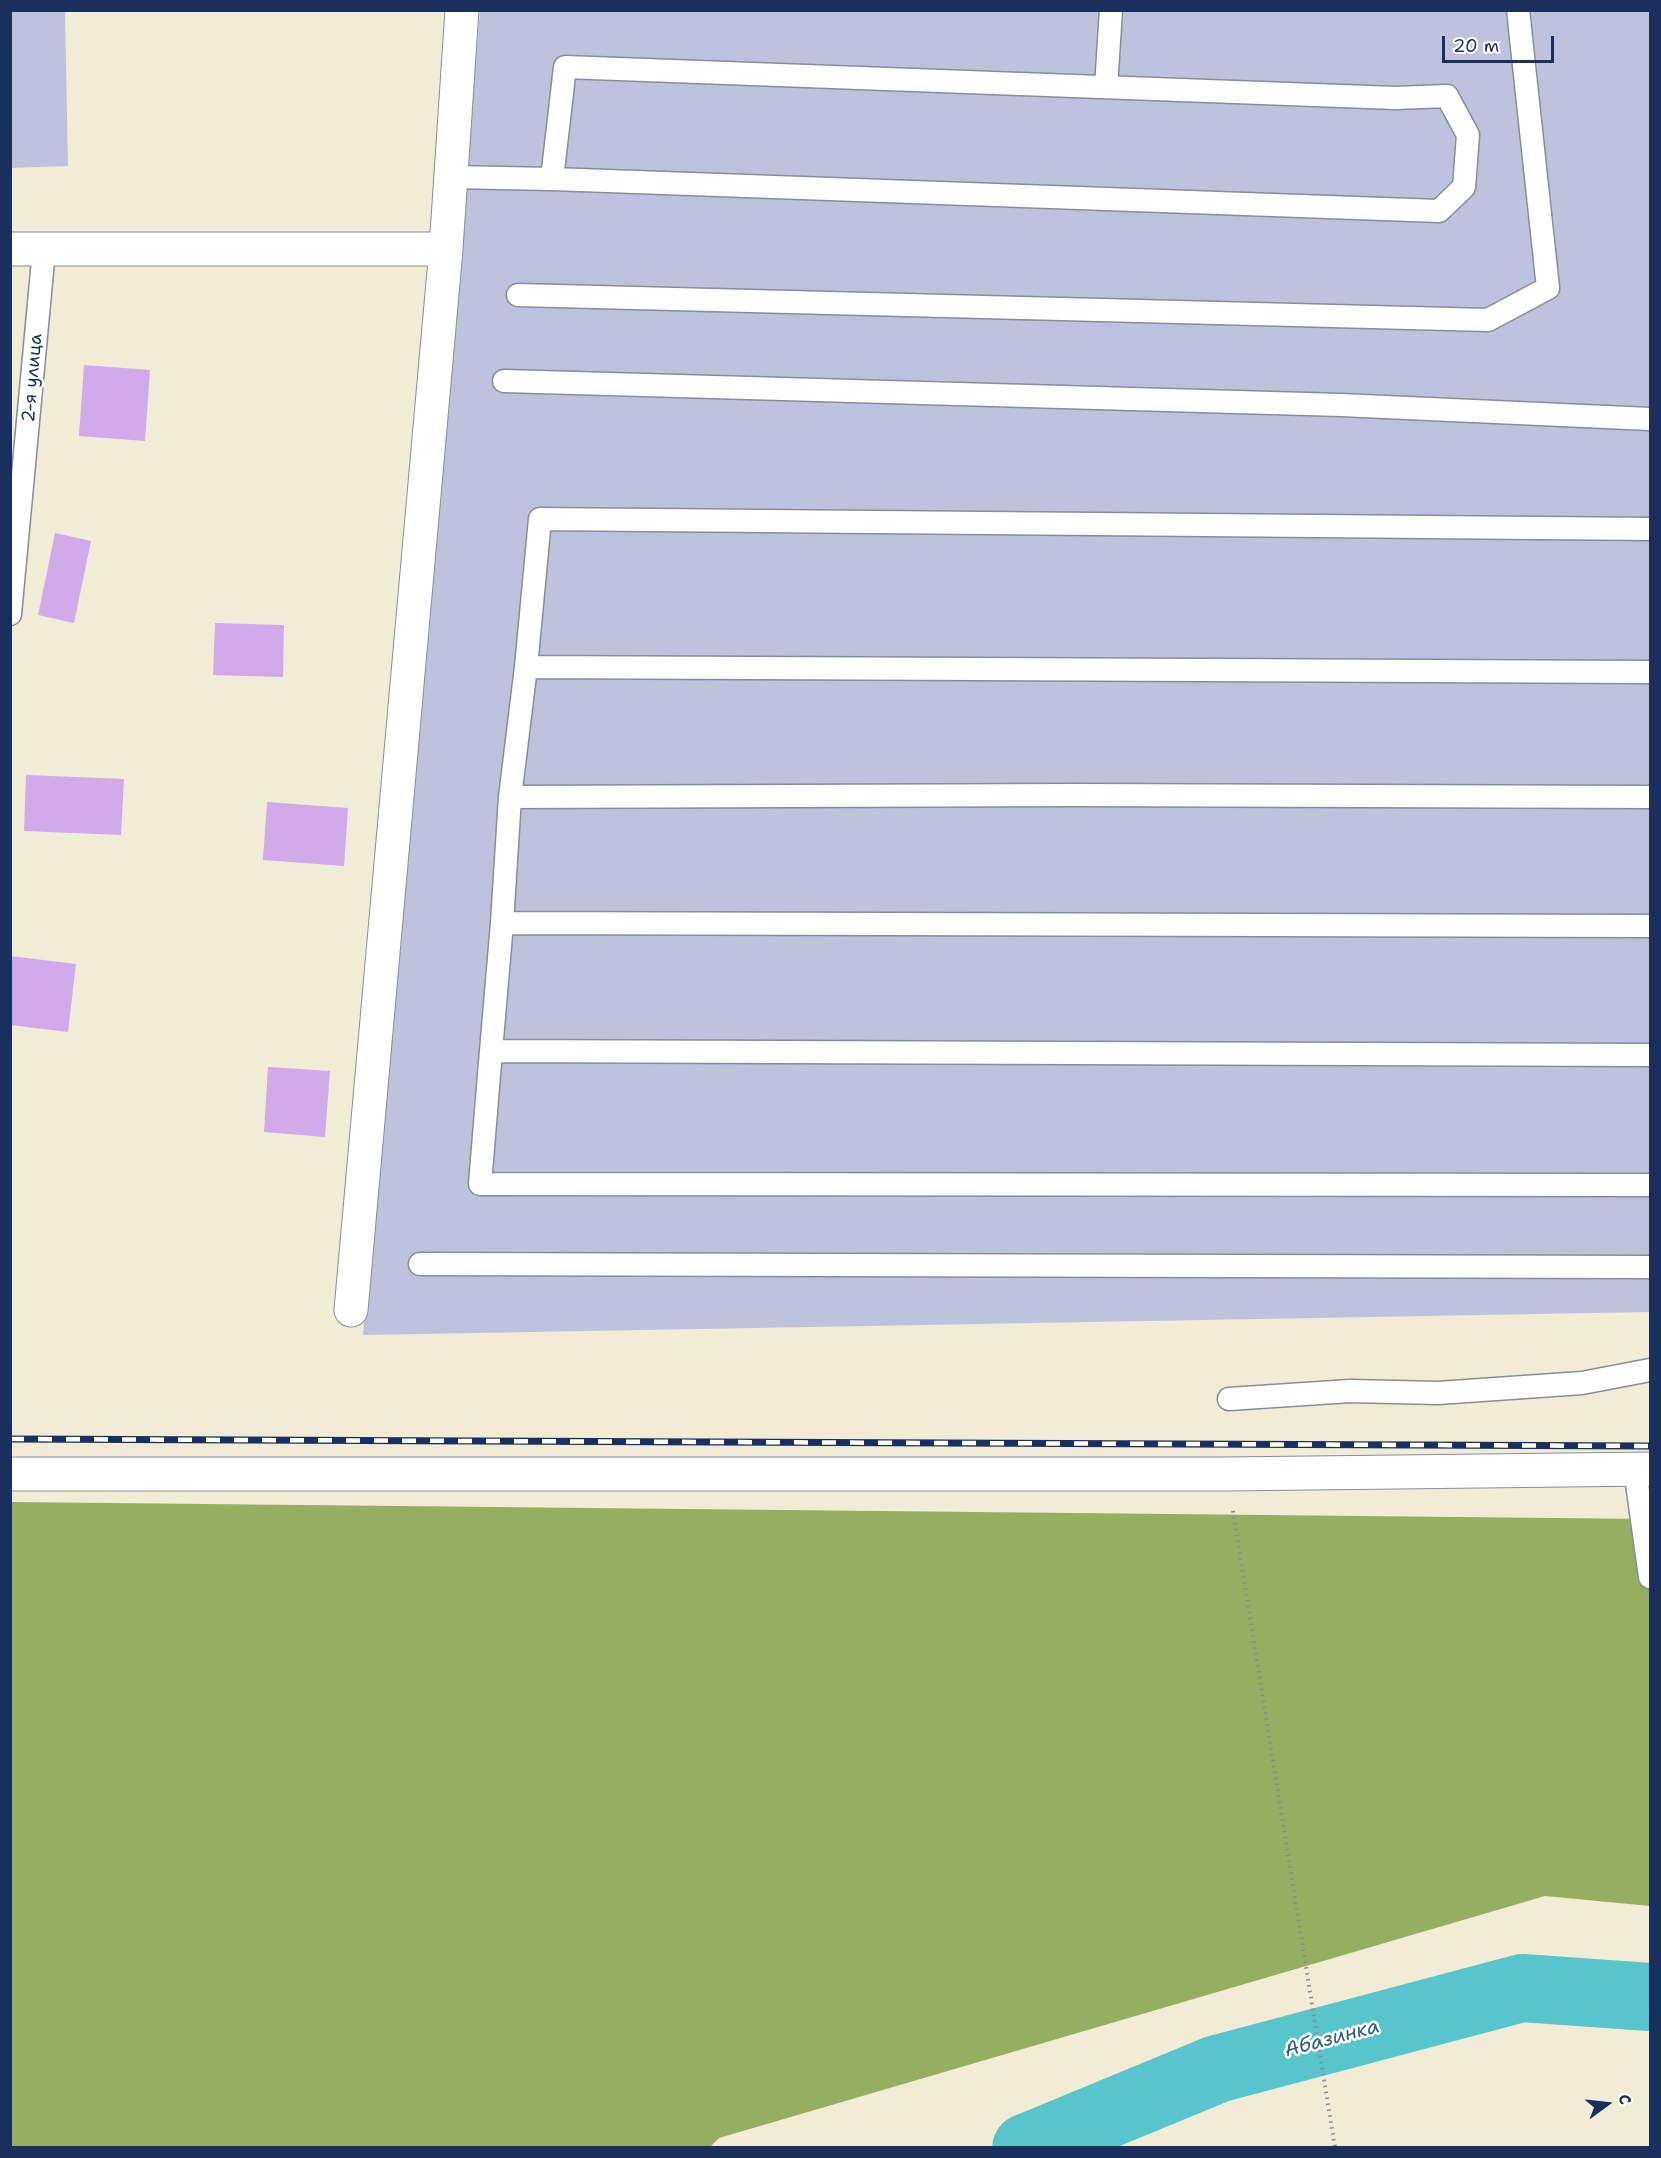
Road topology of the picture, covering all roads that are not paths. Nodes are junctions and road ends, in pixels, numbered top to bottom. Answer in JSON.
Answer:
{"nodes":[{"id":1,"x":462,"y":10,"type":"edge"},
{"id":2,"x":1111,"y":10,"type":"edge"},
{"id":3,"x":1518,"y":10,"type":"edge"},
{"id":4,"x":1106,"y":87,"type":"junction"},
{"id":5,"x":451,"y":177,"type":"junction"},
{"id":6,"x":552,"y":179,"type":"junction"},
{"id":7,"x":10,"y":249,"type":"edge"},
{"id":8,"x":446,"y":249,"type":"junction"},
{"id":9,"x":44,"y":250,"type":"junction"},
{"id":10,"x":519,"y":295,"type":"dead end"},
{"id":11,"x":504,"y":381,"type":"dead end"},
{"id":12,"x":1650,"y":419,"type":"edge"},
{"id":13,"x":1650,"y":529,"type":"edge"},
{"id":14,"x":10,"y":614,"type":"edge"},
{"id":15,"x":526,"y":667,"type":"junction"},
{"id":16,"x":1650,"y":672,"type":"edge"},
{"id":17,"x":1650,"y":797,"type":"edge"},
{"id":18,"x":510,"y":798,"type":"junction"},
{"id":19,"x":502,"y":923,"type":"junction"},
{"id":20,"x":1650,"y":926,"type":"edge"},
{"id":21,"x":491,"y":1051,"type":"junction"},
{"id":22,"x":1650,"y":1055,"type":"edge"},
{"id":23,"x":1650,"y":1185,"type":"edge"},
{"id":24,"x":420,"y":1264,"type":"dead end"},
{"id":25,"x":1650,"y":1267,"type":"edge"},
{"id":26,"x":351,"y":1310,"type":"dead end"},
{"id":27,"x":1650,"y":1370,"type":"edge"},
{"id":28,"x":1229,"y":1399,"type":"dead end"},
{"id":29,"x":1643,"y":1469,"type":"edge"},
{"id":30,"x":10,"y":1474,"type":"edge"},
{"id":31,"x":1650,"y":1577,"type":"edge"}],
"edges":[{"from":1,"to":5,"type":"street"},
{"from":2,"to":4,"type":"lane"},
{"from":3,"to":10,"type":"lane"},
{"from":4,"to":6,"type":"lane"},
{"from":4,"to":6,"type":"lane"},
{"from":5,"to":6,"type":"lane"},
{"from":5,"to":8,"type":"street"},
{"from":7,"to":9,"type":"street"},
{"from":8,"to":9,"type":"street"},
{"from":8,"to":26,"type":"street"},
{"from":9,"to":14,"type":"lane","name":"2-я улица"},
{"from":11,"to":12,"type":"lane"},
{"from":13,"to":15,"type":"lane"},
{"from":15,"to":16,"type":"lane"},
{"from":15,"to":18,"type":"lane"},
{"from":17,"to":18,"type":"lane"},
{"from":18,"to":19,"type":"lane"},
{"from":19,"to":20,"type":"lane"},
{"from":19,"to":21,"type":"lane"},
{"from":21,"to":22,"type":"lane"},
{"from":21,"to":23,"type":"lane"},
{"from":24,"to":25,"type":"lane"},
{"from":27,"to":28,"type":"lane"},
{"from":29,"to":30,"type":"street"},
{"from":29,"to":31,"type":"lane"}]}
